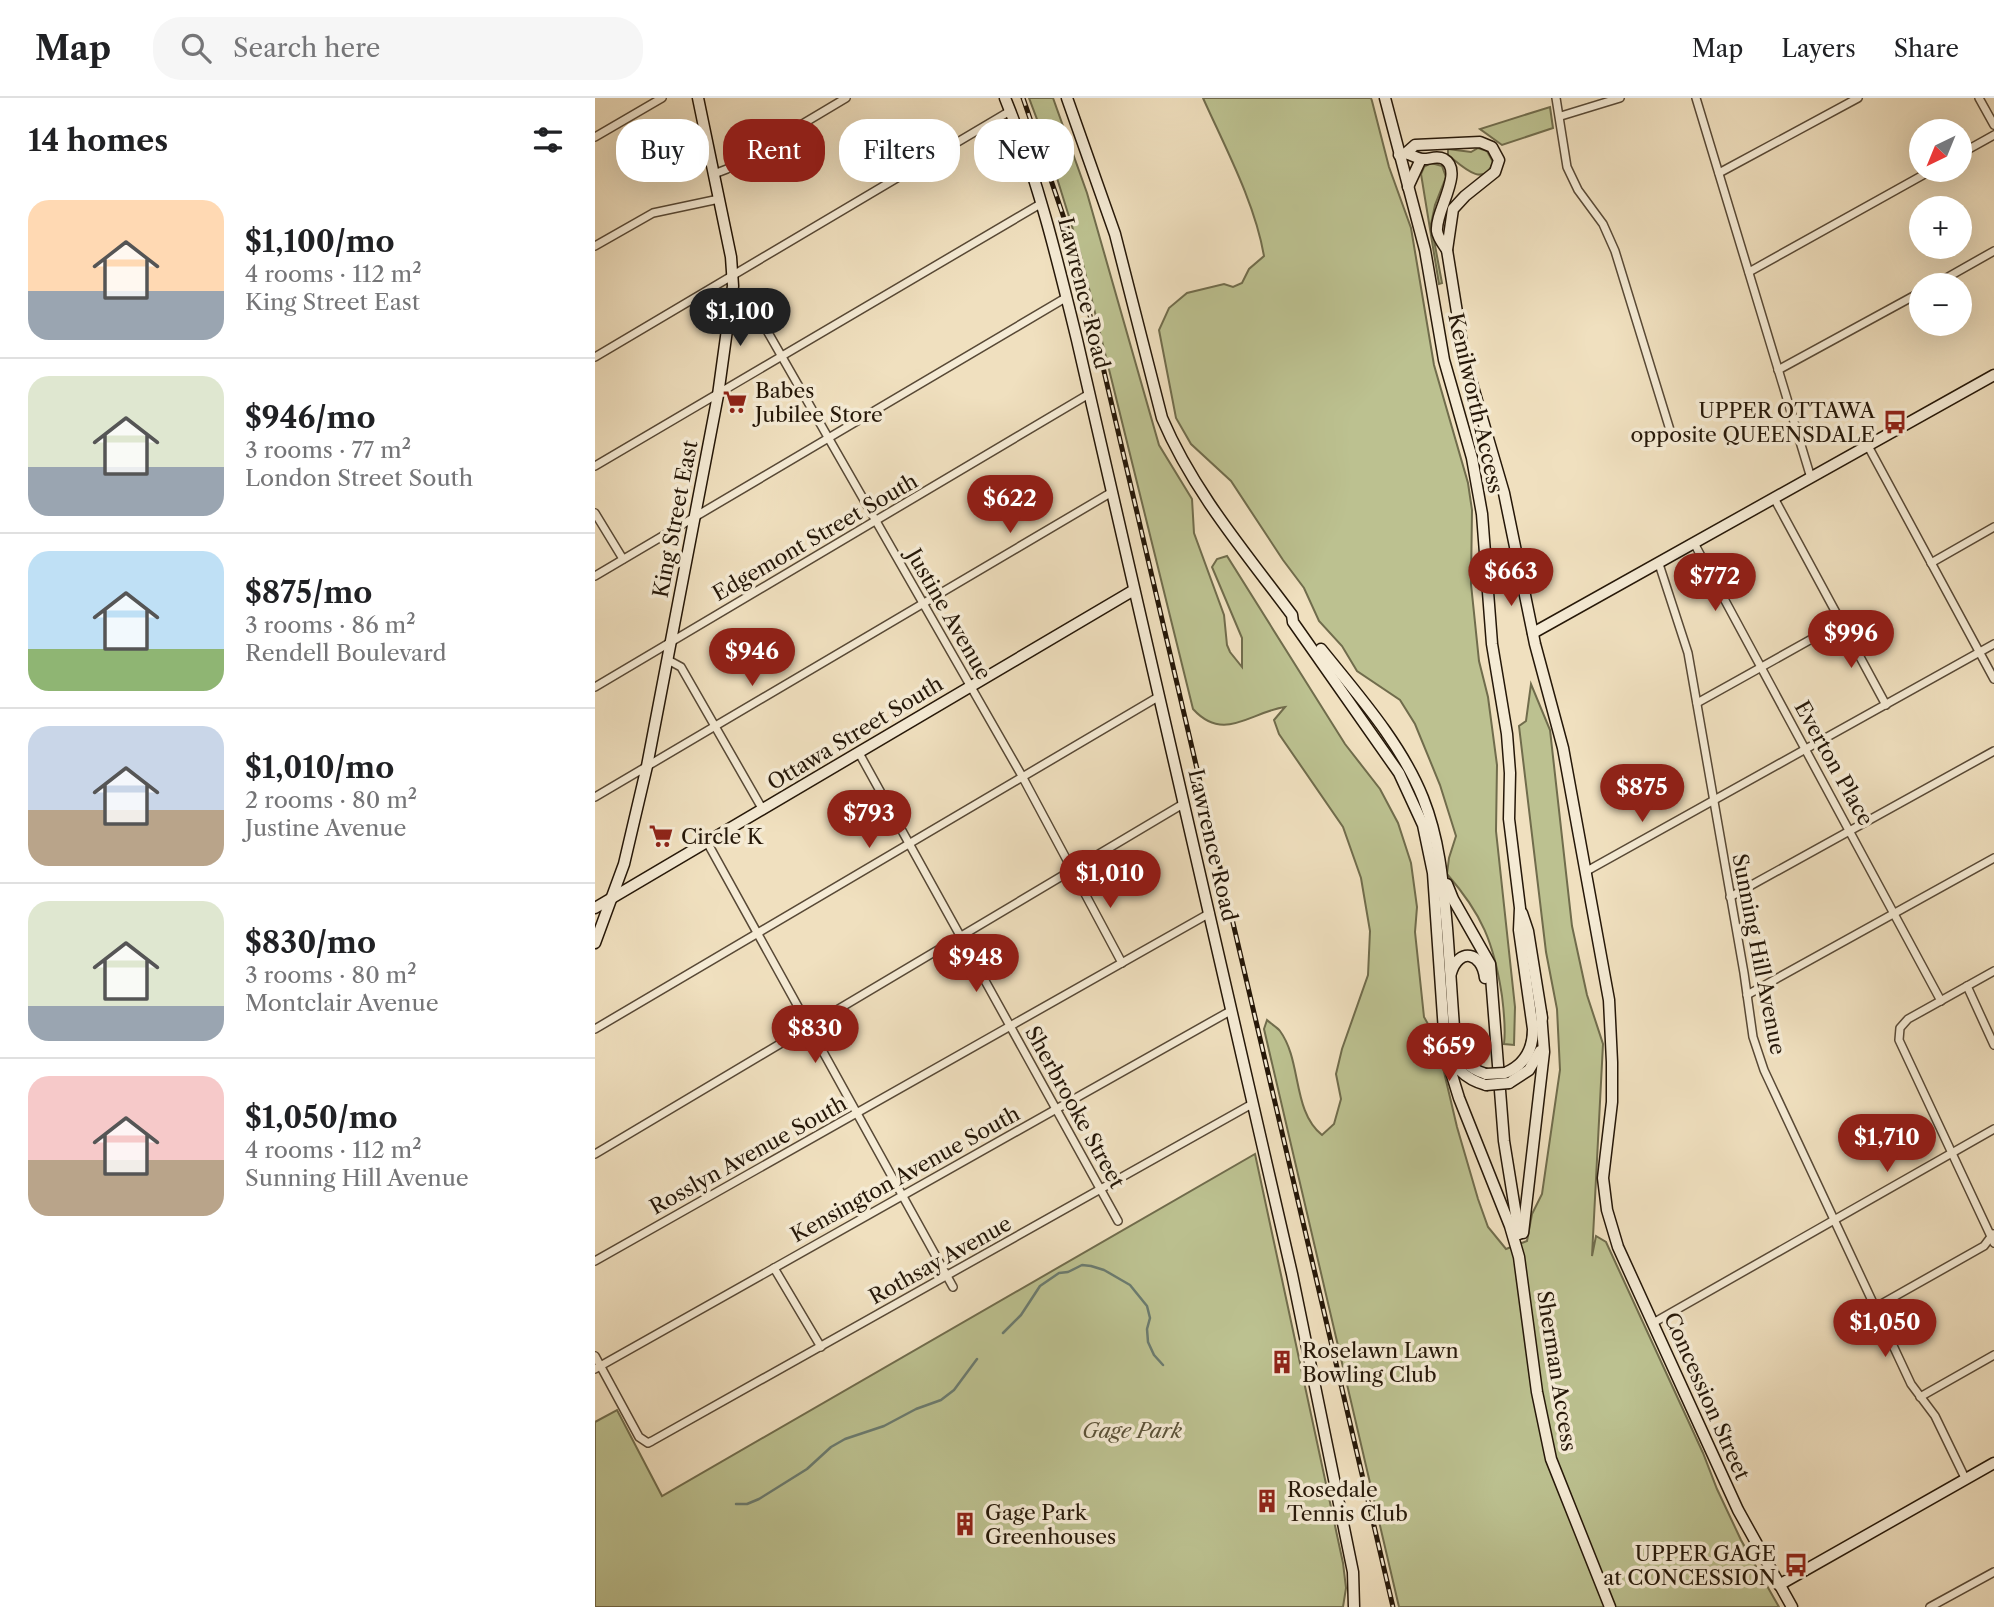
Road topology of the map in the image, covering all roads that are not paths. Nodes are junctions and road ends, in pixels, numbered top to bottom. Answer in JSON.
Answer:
{"nodes":[{"id":1,"x":662,"y":98,"type":"edge"},
{"id":2,"x":698,"y":98,"type":"edge"},
{"id":3,"x":846,"y":98,"type":"edge"},
{"id":4,"x":1005,"y":98,"type":"edge"},
{"id":5,"x":1067,"y":98,"type":"edge"},
{"id":6,"x":1385,"y":98,"type":"edge"},
{"id":7,"x":1556,"y":98,"type":"edge"},
{"id":8,"x":1620,"y":98,"type":"edge"},
{"id":9,"x":1696,"y":98,"type":"edge"},
{"id":10,"x":1858,"y":98,"type":"edge"},
{"id":11,"x":1979,"y":98,"type":"edge"},
{"id":12,"x":1010,"y":111,"type":"junction"},
{"id":13,"x":1561,"y":116,"type":"junction"},
{"id":14,"x":1994,"y":125,"type":"edge"},
{"id":15,"x":1994,"y":135,"type":"edge"},
{"id":16,"x":595,"y":137,"type":"edge"},
{"id":17,"x":1972,"y":147,"type":"edge"},
{"id":18,"x":1403,"y":154,"type":"junction"},
{"id":19,"x":1421,"y":159,"type":"junction"},
{"id":20,"x":1719,"y":173,"type":"junction"},
{"id":21,"x":714,"y":174,"type":"junction"},
{"id":22,"x":1911,"y":182,"type":"edge"},
{"id":23,"x":1408,"y":187,"type":"junction"},
{"id":24,"x":719,"y":199,"type":"junction"},
{"id":25,"x":1042,"y":203,"type":"junction"},
{"id":26,"x":595,"y":246,"type":"edge"},
{"id":27,"x":1447,"y":250,"type":"junction"},
{"id":28,"x":1994,"y":251,"type":"edge"},
{"id":29,"x":1749,"y":272,"type":"junction"},
{"id":30,"x":1955,"y":273,"type":"edge"},
{"id":31,"x":734,"y":274,"type":"junction"},
{"id":32,"x":731,"y":297,"type":"junction"},
{"id":33,"x":1067,"y":297,"type":"junction"},
{"id":34,"x":1909,"y":299,"type":"edge"},
{"id":35,"x":781,"y":356,"type":"junction"},
{"id":36,"x":595,"y":357,"type":"edge"},
{"id":37,"x":1779,"y":370,"type":"junction"},
{"id":38,"x":1994,"y":375,"type":"edge"},
{"id":39,"x":1089,"y":394,"type":"junction"},
{"id":40,"x":718,"y":395,"type":"junction"},
{"id":41,"x":1670,"y":430,"type":"dead end"},
{"id":42,"x":828,"y":439,"type":"junction"},
{"id":43,"x":1868,"y":446,"type":"junction"},
{"id":44,"x":595,"y":466,"type":"edge"},
{"id":45,"x":1811,"y":478,"type":"junction"},
{"id":46,"x":1112,"y":492,"type":"junction"},
{"id":47,"x":1774,"y":498,"type":"junction"},
{"id":48,"x":595,"y":513,"type":"edge"},
{"id":49,"x":694,"y":519,"type":"junction"},
{"id":50,"x":876,"y":522,"type":"junction"},
{"id":51,"x":1994,"y":527,"type":"edge"},
{"id":52,"x":1694,"y":543,"type":"junction"},
{"id":53,"x":623,"y":559,"type":"junction"},
{"id":54,"x":1931,"y":563,"type":"junction"},
{"id":55,"x":1659,"y":564,"type":"junction"},
{"id":56,"x":595,"y":576,"type":"edge"},
{"id":57,"x":1133,"y":590,"type":"junction"},
{"id":58,"x":923,"y":603,"type":"junction"},
{"id":59,"x":1292,"y":615,"type":"junction"},
{"id":60,"x":1842,"y":622,"type":"junction"},
{"id":61,"x":1533,"y":634,"type":"junction"},
{"id":62,"x":671,"y":643,"type":"junction"},
{"id":63,"x":1994,"y":644,"type":"edge"},
{"id":64,"x":1979,"y":652,"type":"junction"},
{"id":65,"x":668,"y":660,"type":"junction"},
{"id":66,"x":1762,"y":667,"type":"junction"},
{"id":67,"x":1994,"y":679,"type":"edge"},
{"id":68,"x":971,"y":687,"type":"junction"},
{"id":69,"x":595,"y":688,"type":"edge"},
{"id":70,"x":1158,"y":696,"type":"junction"},
{"id":71,"x":1697,"y":703,"type":"junction"},
{"id":72,"x":1886,"y":705,"type":"junction"},
{"id":73,"x":715,"y":727,"type":"junction"},
{"id":74,"x":1805,"y":749,"type":"junction"},
{"id":75,"x":1994,"y":751,"type":"edge"},
{"id":76,"x":859,"y":753,"type":"junction"},
{"id":77,"x":647,"y":766,"type":"junction"},
{"id":78,"x":1022,"y":776,"type":"junction"},
{"id":79,"x":595,"y":797,"type":"edge"},
{"id":80,"x":1713,"y":800,"type":"junction"},
{"id":81,"x":1183,"y":804,"type":"junction"},
{"id":82,"x":763,"y":810,"type":"junction"},
{"id":83,"x":1851,"y":831,"type":"junction"},
{"id":84,"x":707,"y":842,"type":"junction"},
{"id":85,"x":909,"y":842,"type":"junction"},
{"id":86,"x":1994,"y":858,"type":"edge"},
{"id":87,"x":1441,"y":863,"type":"junction"},
{"id":88,"x":1073,"y":870,"type":"junction"},
{"id":89,"x":1585,"y":872,"type":"junction"},
{"id":90,"x":1730,"y":897,"type":"junction"},
{"id":91,"x":613,"y":898,"type":"junction"},
{"id":92,"x":595,"y":908,"type":"edge"},
{"id":93,"x":1520,"y":908,"type":"junction"},
{"id":94,"x":1210,"y":913,"type":"junction"},
{"id":95,"x":1895,"y":913,"type":"junction"},
{"id":96,"x":758,"y":933,"type":"junction"},
{"id":97,"x":961,"y":936,"type":"junction"},
{"id":98,"x":595,"y":943,"type":"edge"},
{"id":99,"x":1122,"y":963,"type":"junction"},
{"id":100,"x":1994,"y":971,"type":"edge"},
{"id":101,"x":1450,"y":975,"type":"junction"},
{"id":102,"x":1967,"y":986,"type":"junction"},
{"id":103,"x":1747,"y":995,"type":"junction"},
{"id":104,"x":1941,"y":1000,"type":"junction"},
{"id":105,"x":1232,"y":1010,"type":"junction"},
{"id":106,"x":1541,"y":1013,"type":"junction"},
{"id":107,"x":809,"y":1027,"type":"junction"},
{"id":108,"x":1010,"y":1027,"type":"junction"},
{"id":109,"x":595,"y":1029,"type":"edge"},
{"id":110,"x":1994,"y":1045,"type":"edge"},
{"id":111,"x":1445,"y":1046,"type":"junction"},
{"id":112,"x":1507,"y":1078,"type":"junction"},
{"id":113,"x":1486,"y":1079,"type":"junction"},
{"id":114,"x":1252,"y":1104,"type":"junction"},
{"id":115,"x":1056,"y":1109,"type":"junction"},
{"id":116,"x":858,"y":1113,"type":"junction"},
{"id":117,"x":1994,"y":1129,"type":"edge"},
{"id":118,"x":1952,"y":1153,"type":"junction"},
{"id":119,"x":595,"y":1154,"type":"edge"},
{"id":120,"x":1101,"y":1190,"type":"junction"},
{"id":121,"x":904,"y":1195,"type":"junction"},
{"id":122,"x":1835,"y":1219,"type":"junction"},
{"id":123,"x":1118,"y":1221,"type":"dead end"},
{"id":124,"x":1510,"y":1226,"type":"junction"},
{"id":125,"x":1993,"y":1237,"type":"edge"},
{"id":126,"x":1520,"y":1252,"type":"junction"},
{"id":127,"x":595,"y":1261,"type":"edge"},
{"id":128,"x":774,"y":1268,"type":"junction"},
{"id":129,"x":947,"y":1276,"type":"junction"},
{"id":130,"x":953,"y":1287,"type":"dead end"},
{"id":131,"x":1876,"y":1307,"type":"junction"},
{"id":132,"x":1653,"y":1323,"type":"junction"},
{"id":133,"x":821,"y":1347,"type":"junction"},
{"id":134,"x":1994,"y":1355,"type":"edge"},
{"id":135,"x":595,"y":1356,"type":"edge"},
{"id":136,"x":598,"y":1367,"type":"edge"},
{"id":137,"x":1920,"y":1397,"type":"junction"},
{"id":138,"x":1994,"y":1462,"type":"edge"},
{"id":139,"x":1965,"y":1478,"type":"junction"},
{"id":140,"x":1994,"y":1572,"type":"edge"},
{"id":141,"x":1779,"y":1585,"type":"junction"},
{"id":142,"x":1354,"y":1607,"type":"edge"},
{"id":143,"x":1610,"y":1607,"type":"edge"},
{"id":144,"x":1792,"y":1607,"type":"edge"},
{"id":145,"x":1930,"y":1607,"type":"edge"}],
"edges":[{"from":1,"to":16,"type":"street"},
{"from":2,"to":21,"type":"main road","name":"King Street East"},
{"from":3,"to":21,"type":"street"},
{"from":4,"to":12,"type":"main road","name":"Lawrence Road"},
{"from":5,"to":59,"type":"main road"},
{"from":6,"to":18,"type":"main road","name":"Kenilworth Access"},
{"from":7,"to":13,"type":"street"},
{"from":8,"to":13,"type":"street"},
{"from":9,"to":20,"type":"street"},
{"from":10,"to":20,"type":"street"},
{"from":11,"to":14,"type":"street"},
{"from":12,"to":25,"type":"main road","name":"Lawrence Road"},
{"from":12,"to":31,"type":"street"},
{"from":13,"to":41,"type":"street"},
{"from":15,"to":17,"type":"street"},
{"from":18,"to":19,"type":"main road"},
{"from":18,"to":23,"type":"main road","name":"Kenilworth Access"},
{"from":18,"to":27,"type":"main road"},
{"from":19,"to":23,"type":"main road"},
{"from":19,"to":27,"type":"main road"},
{"from":20,"to":29,"type":"street"},
{"from":21,"to":24,"type":"main road","name":"King Street East"},
{"from":22,"to":29,"type":"street"},
{"from":23,"to":93,"type":"main road","name":"Kenilworth Access"},
{"from":24,"to":26,"type":"street"},
{"from":24,"to":31,"type":"main road","name":"King Street East"},
{"from":25,"to":33,"type":"main road","name":"Lawrence Road"},
{"from":25,"to":35,"type":"street"},
{"from":27,"to":61,"type":"main road","name":"Concession Street"},
{"from":28,"to":30,"type":"street"},
{"from":29,"to":37,"type":"street"},
{"from":31,"to":32,"type":"main road","name":"King Street East"},
{"from":31,"to":36,"type":"street"},
{"from":32,"to":35,"type":"street","name":"Justine Avenue"},
{"from":32,"to":40,"type":"main road","name":"King Street East"},
{"from":33,"to":39,"type":"main road","name":"Lawrence Road"},
{"from":33,"to":42,"type":"street"},
{"from":34,"to":37,"type":"street"},
{"from":35,"to":40,"type":"street"},
{"from":35,"to":42,"type":"street","name":"Justine Avenue"},
{"from":37,"to":45,"type":"street"},
{"from":38,"to":43,"type":"main road"},
{"from":39,"to":46,"type":"main road","name":"Lawrence Road"},
{"from":39,"to":50,"type":"street","name":"Edgemont Street South"},
{"from":40,"to":44,"type":"street"},
{"from":40,"to":49,"type":"main road","name":"King Street East"},
{"from":42,"to":49,"type":"street"},
{"from":42,"to":50,"type":"street","name":"Justine Avenue"},
{"from":43,"to":45,"type":"main road"},
{"from":43,"to":54,"type":"street"},
{"from":45,"to":47,"type":"main road"},
{"from":46,"to":57,"type":"main road","name":"Lawrence Road"},
{"from":46,"to":58,"type":"street"},
{"from":47,"to":52,"type":"main road"},
{"from":47,"to":60,"type":"street"},
{"from":48,"to":53,"type":"street"},
{"from":49,"to":53,"type":"street"},
{"from":49,"to":62,"type":"main road","name":"King Street East"},
{"from":50,"to":58,"type":"street","name":"Justine Avenue"},
{"from":50,"to":62,"type":"street","name":"Edgemont Street South"},
{"from":51,"to":54,"type":"street"},
{"from":52,"to":55,"type":"main road"},
{"from":52,"to":66,"type":"street","name":"Everton Place"},
{"from":53,"to":56,"type":"street"},
{"from":54,"to":64,"type":"street"},
{"from":55,"to":61,"type":"main road"},
{"from":55,"to":71,"type":"street","name":"Sunning Hill Avenue"},
{"from":57,"to":68,"type":"main road","name":"Ottawa Street South"},
{"from":57,"to":70,"type":"main road","name":"Lawrence Road"},
{"from":58,"to":68,"type":"street","name":"Justine Avenue"},
{"from":58,"to":73,"type":"street"},
{"from":59,"to":87,"type":"main road"},
{"from":59,"to":111,"type":"main road"},
{"from":60,"to":66,"type":"street"},
{"from":60,"to":72,"type":"street"},
{"from":61,"to":89,"type":"main road","name":"Concession Street"},
{"from":62,"to":65,"type":"main road","name":"King Street East"},
{"from":62,"to":69,"type":"street","name":"Edgemont Street South"},
{"from":63,"to":64,"type":"street"},
{"from":64,"to":67,"type":"street"},
{"from":64,"to":72,"type":"street"},
{"from":65,"to":73,"type":"street"},
{"from":65,"to":77,"type":"main road","name":"King Street East"},
{"from":66,"to":71,"type":"street"},
{"from":66,"to":74,"type":"street","name":"Everton Place"},
{"from":68,"to":76,"type":"main road","name":"Ottawa Street South"},
{"from":68,"to":78,"type":"street","name":"Justine Avenue"},
{"from":70,"to":78,"type":"street"},
{"from":70,"to":81,"type":"main road","name":"Lawrence Road"},
{"from":71,"to":80,"type":"street","name":"Sunning Hill Avenue"},
{"from":72,"to":74,"type":"street"},
{"from":73,"to":77,"type":"street"},
{"from":73,"to":82,"type":"street"},
{"from":74,"to":80,"type":"street"},
{"from":74,"to":83,"type":"street","name":"Everton Place"},
{"from":75,"to":83,"type":"street"},
{"from":76,"to":82,"type":"main road","name":"Ottawa Street South"},
{"from":76,"to":85,"type":"street","name":"Sherbrooke Street"},
{"from":77,"to":79,"type":"street"},
{"from":77,"to":91,"type":"main road","name":"King Street East"},
{"from":78,"to":85,"type":"street"},
{"from":78,"to":88,"type":"street","name":"Justine Avenue"},
{"from":80,"to":89,"type":"street"},
{"from":80,"to":90,"type":"street","name":"Sunning Hill Avenue"},
{"from":81,"to":88,"type":"street"},
{"from":81,"to":94,"type":"main road","name":"Lawrence Road"},
{"from":82,"to":84,"type":"main road","name":"Ottawa Street South"},
{"from":83,"to":90,"type":"street"},
{"from":83,"to":95,"type":"street","name":"Everton Place"},
{"from":84,"to":91,"type":"main road","name":"Ottawa Street South"},
{"from":84,"to":96,"type":"street"},
{"from":85,"to":96,"type":"street"},
{"from":85,"to":97,"type":"street","name":"Sherbrooke Street"},
{"from":86,"to":95,"type":"street"},
{"from":87,"to":101,"type":"main road"},
{"from":87,"to":126,"type":"main road"},
{"from":88,"to":97,"type":"street"},
{"from":88,"to":99,"type":"street","name":"Justine Avenue"},
{"from":89,"to":132,"type":"main road","name":"Concession Street"},
{"from":90,"to":103,"type":"street","name":"Sunning Hill Avenue"},
{"from":91,"to":92,"type":"main road","name":"Ottawa Street South"},
{"from":91,"to":98,"type":"main road","name":"King Street East"},
{"from":93,"to":106,"type":"main road","name":"Kenilworth Access"},
{"from":93,"to":112,"type":"main road","name":"Kenilworth Access"},
{"from":94,"to":99,"type":"street","name":"Rosslyn Avenue South"},
{"from":94,"to":105,"type":"main road","name":"Lawrence Road"},
{"from":95,"to":103,"type":"street"},
{"from":95,"to":104,"type":"street","name":"Everton Place"},
{"from":96,"to":107,"type":"street"},
{"from":96,"to":109,"type":"street"},
{"from":97,"to":107,"type":"street"},
{"from":97,"to":108,"type":"street","name":"Sherbrooke Street"},
{"from":99,"to":108,"type":"street","name":"Rosslyn Avenue South"},
{"from":100,"to":102,"type":"street"},
{"from":101,"to":113,"type":"main road"},
{"from":101,"to":124,"type":"main road"},
{"from":102,"to":104,"type":"street"},
{"from":102,"to":110,"type":"street"},
{"from":103,"to":122,"type":"street","name":"Sunning Hill Avenue"},
{"from":104,"to":118,"type":"street"},
{"from":105,"to":114,"type":"main road","name":"Lawrence Road"},
{"from":105,"to":115,"type":"street","name":"Kensington Avenue South"},
{"from":106,"to":112,"type":"main road","name":"Kenilworth Access"},
{"from":106,"to":126,"type":"main road"},
{"from":107,"to":116,"type":"street"},
{"from":107,"to":119,"type":"street"},
{"from":108,"to":115,"type":"street","name":"Sherbrooke Street"},
{"from":108,"to":116,"type":"street","name":"Rosslyn Avenue South"},
{"from":111,"to":113,"type":"main road"},
{"from":111,"to":124,"type":"main road"},
{"from":112,"to":113,"type":"main road","bridge":true},
{"from":114,"to":120,"type":"street","name":"Rothsay Avenue"},
{"from":114,"to":142,"type":"main road","name":"Lawrence Road"},
{"from":115,"to":120,"type":"street","name":"Sherbrooke Street"},
{"from":115,"to":121,"type":"street","name":"Kensington Avenue South"},
{"from":116,"to":121,"type":"street"},
{"from":116,"to":127,"type":"street","name":"Rosslyn Avenue South"},
{"from":117,"to":118,"type":"street"},
{"from":118,"to":122,"type":"street"},
{"from":118,"to":125,"type":"street"},
{"from":120,"to":123,"type":"street","name":"Sherbrooke Street"},
{"from":120,"to":129,"type":"street","name":"Rothsay Avenue"},
{"from":121,"to":128,"type":"street","name":"Kensington Avenue South"},
{"from":121,"to":129,"type":"street"},
{"from":122,"to":131,"type":"street","name":"Sunning Hill Avenue"},
{"from":122,"to":132,"type":"street"},
{"from":124,"to":126,"type":"main road"},
{"from":125,"to":131,"type":"street"},
{"from":126,"to":143,"type":"main road","name":"Sherman Access"},
{"from":128,"to":133,"type":"street"},
{"from":128,"to":136,"type":"street","name":"Kensington Avenue South"},
{"from":129,"to":130,"type":"street"},
{"from":129,"to":133,"type":"street","name":"Rothsay Avenue"},
{"from":131,"to":137,"type":"street","name":"Sunning Hill Avenue"},
{"from":132,"to":141,"type":"main road","name":"Concession Street"},
{"from":133,"to":136,"type":"street","name":"Rothsay Avenue"},
{"from":134,"to":137,"type":"street"},
{"from":135,"to":136,"type":"street"},
{"from":137,"to":139,"type":"street","name":"Sunning Hill Avenue"},
{"from":138,"to":139,"type":"main road"},
{"from":139,"to":141,"type":"main road"},
{"from":140,"to":145,"type":"street"},
{"from":141,"to":144,"type":"main road","name":"Concession Street"}]}
